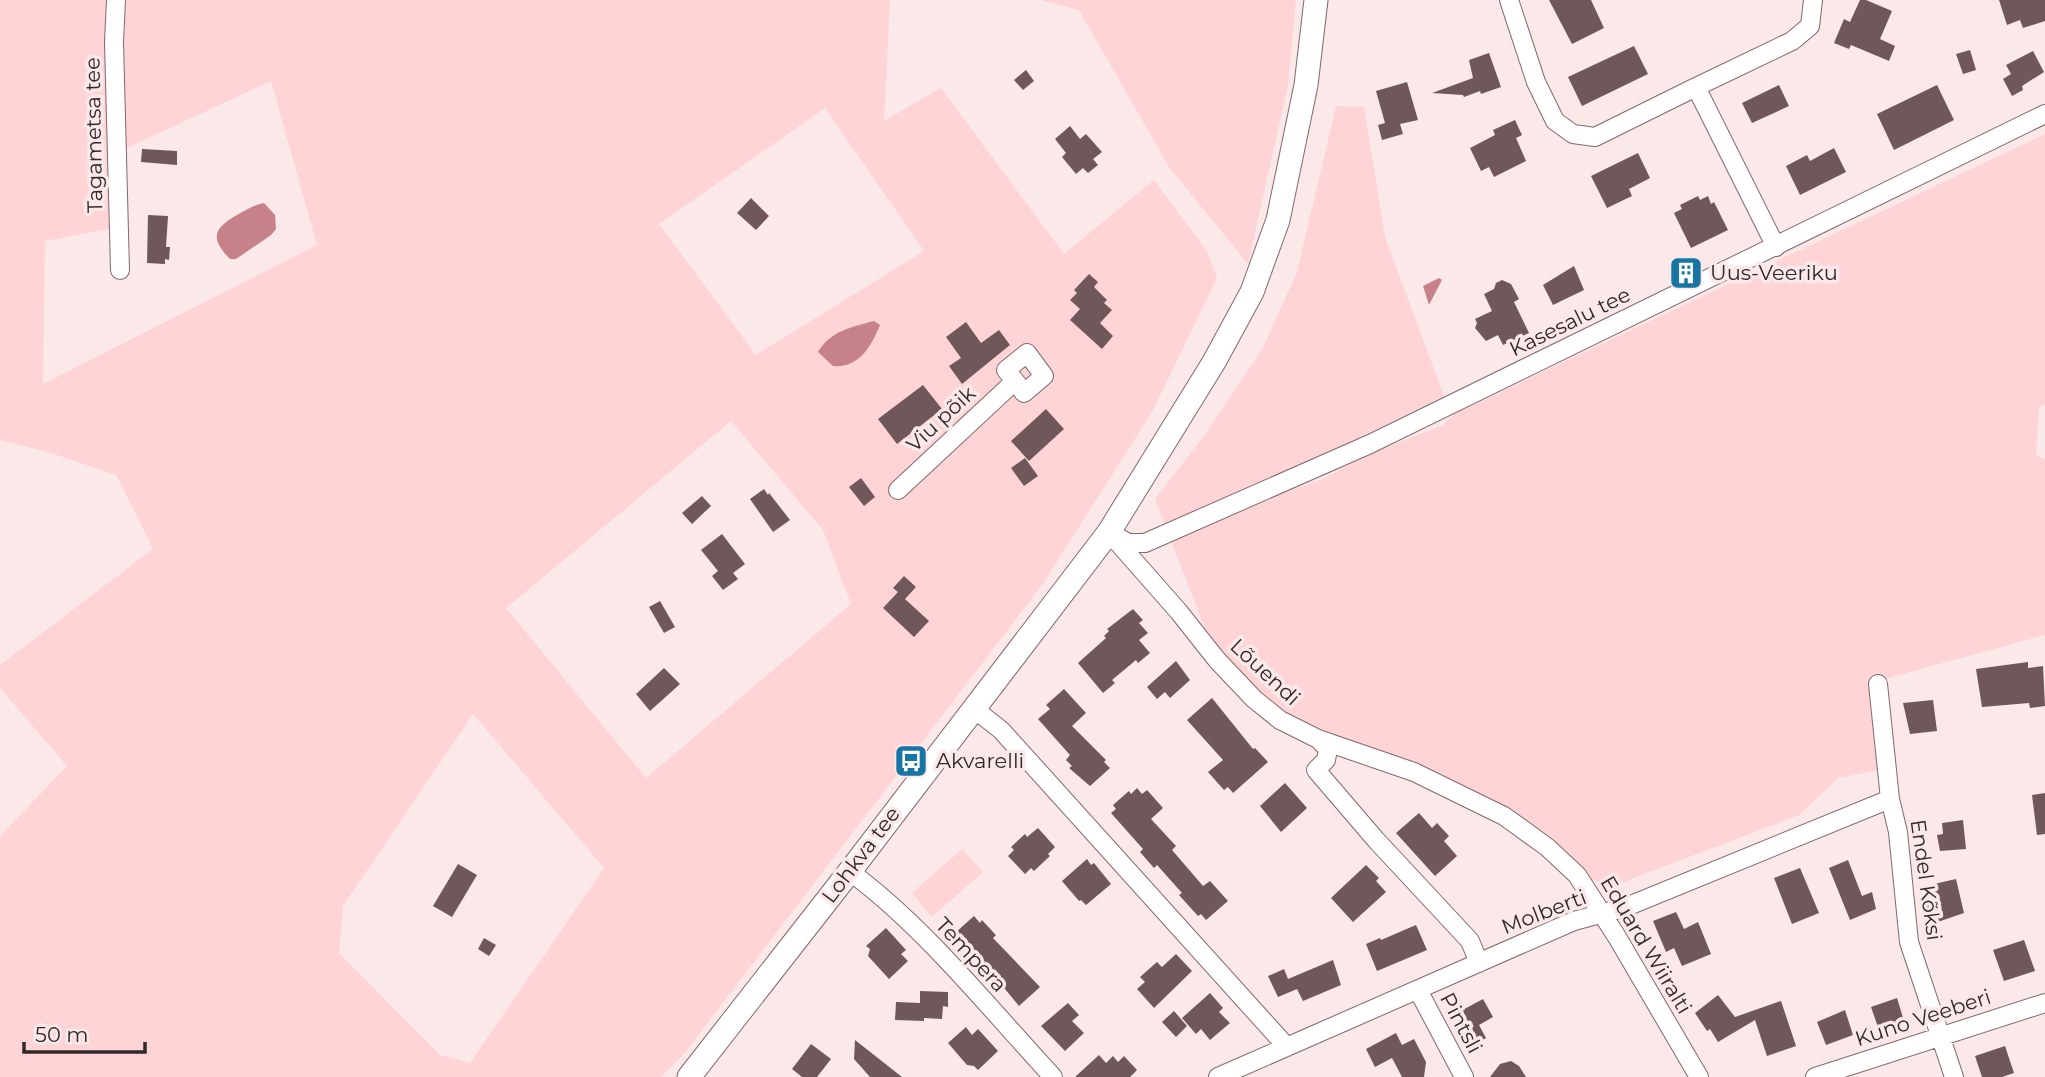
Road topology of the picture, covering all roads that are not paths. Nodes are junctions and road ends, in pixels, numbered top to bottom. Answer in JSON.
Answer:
{"nodes":[{"id":1,"x":116,"y":0,"type":"edge"},
{"id":2,"x":1316,"y":0,"type":"edge"},
{"id":3,"x":1509,"y":0,"type":"edge"},
{"id":4,"x":1813,"y":0,"type":"edge"},
{"id":5,"x":1696,"y":87,"type":"junction"},
{"id":6,"x":2045,"y":114,"type":"edge"},
{"id":7,"x":1776,"y":247,"type":"junction"},
{"id":8,"x":120,"y":270,"type":"dead end"},
{"id":9,"x":1015,"y":381,"type":"dead end"},
{"id":10,"x":898,"y":490,"type":"dead end"},
{"id":11,"x":1108,"y":532,"type":"junction"},
{"id":12,"x":1878,"y":684,"type":"dead end"},
{"id":13,"x":973,"y":708,"type":"junction"},
{"id":14,"x":1318,"y":739,"type":"junction"},
{"id":15,"x":1890,"y":799,"type":"junction"},
{"id":16,"x":849,"y":872,"type":"junction"},
{"id":17,"x":1602,"y":914,"type":"junction"},
{"id":18,"x":1479,"y":963,"type":"junction"},
{"id":19,"x":1418,"y":990,"type":"junction"},
{"id":20,"x":2045,"y":1003,"type":"edge"},
{"id":21,"x":1941,"y":1036,"type":"junction"},
{"id":22,"x":1287,"y":1047,"type":"junction"},
{"id":23,"x":1229,"y":1075,"type":"edge"},
{"id":24,"x":689,"y":1077,"type":"edge"},
{"id":25,"x":1053,"y":1077,"type":"edge"},
{"id":26,"x":1464,"y":1077,"type":"edge"},
{"id":27,"x":1699,"y":1077,"type":"edge"},
{"id":28,"x":1815,"y":1077,"type":"edge"},
{"id":29,"x":1954,"y":1077,"type":"edge"}],
"edges":[{"from":1,"to":8,"type":"street","name":"Tagametsa tee"},
{"from":2,"to":11,"type":"street","name":"Lohkva tee"},
{"from":3,"to":5,"type":"street"},
{"from":4,"to":5,"type":"street"},
{"from":5,"to":7,"type":"street"},
{"from":6,"to":7,"type":"street","name":"Kasesalu tee"},
{"from":7,"to":11,"type":"street","name":"Kasesalu tee"},
{"from":9,"to":10,"type":"street","name":"Viu põik"},
{"from":11,"to":13,"type":"street","name":"Lohkva tee"},
{"from":11,"to":14,"type":"street","name":"Lõuendi"},
{"from":12,"to":15,"type":"street","name":"Endel Kõksi"},
{"from":13,"to":16,"type":"street","name":"Lohkva tee"},
{"from":13,"to":22,"type":"street"},
{"from":14,"to":17,"type":"street","name":"Eduard Wiiralti"},
{"from":14,"to":18,"type":"street"},
{"from":15,"to":17,"type":"street","name":"Molberti"},
{"from":15,"to":21,"type":"street","name":"Endel Kõksi"},
{"from":16,"to":24,"type":"street","name":"Lohkva tee"},
{"from":16,"to":25,"type":"street","name":"Tempera"},
{"from":17,"to":18,"type":"street","name":"Molberti"},
{"from":17,"to":27,"type":"street","name":"Eduard Wiiralti"},
{"from":18,"to":19,"type":"street","name":"Molberti"},
{"from":19,"to":22,"type":"street","name":"Molberti"},
{"from":19,"to":26,"type":"street","name":"Pintsli"},
{"from":20,"to":21,"type":"street","name":"Kuno Veeberi"},
{"from":21,"to":28,"type":"street","name":"Kuno Veeberi"},
{"from":21,"to":29,"type":"street","name":"Endel Kõksi"},
{"from":22,"to":23,"type":"street","name":"Molberti"}]}
